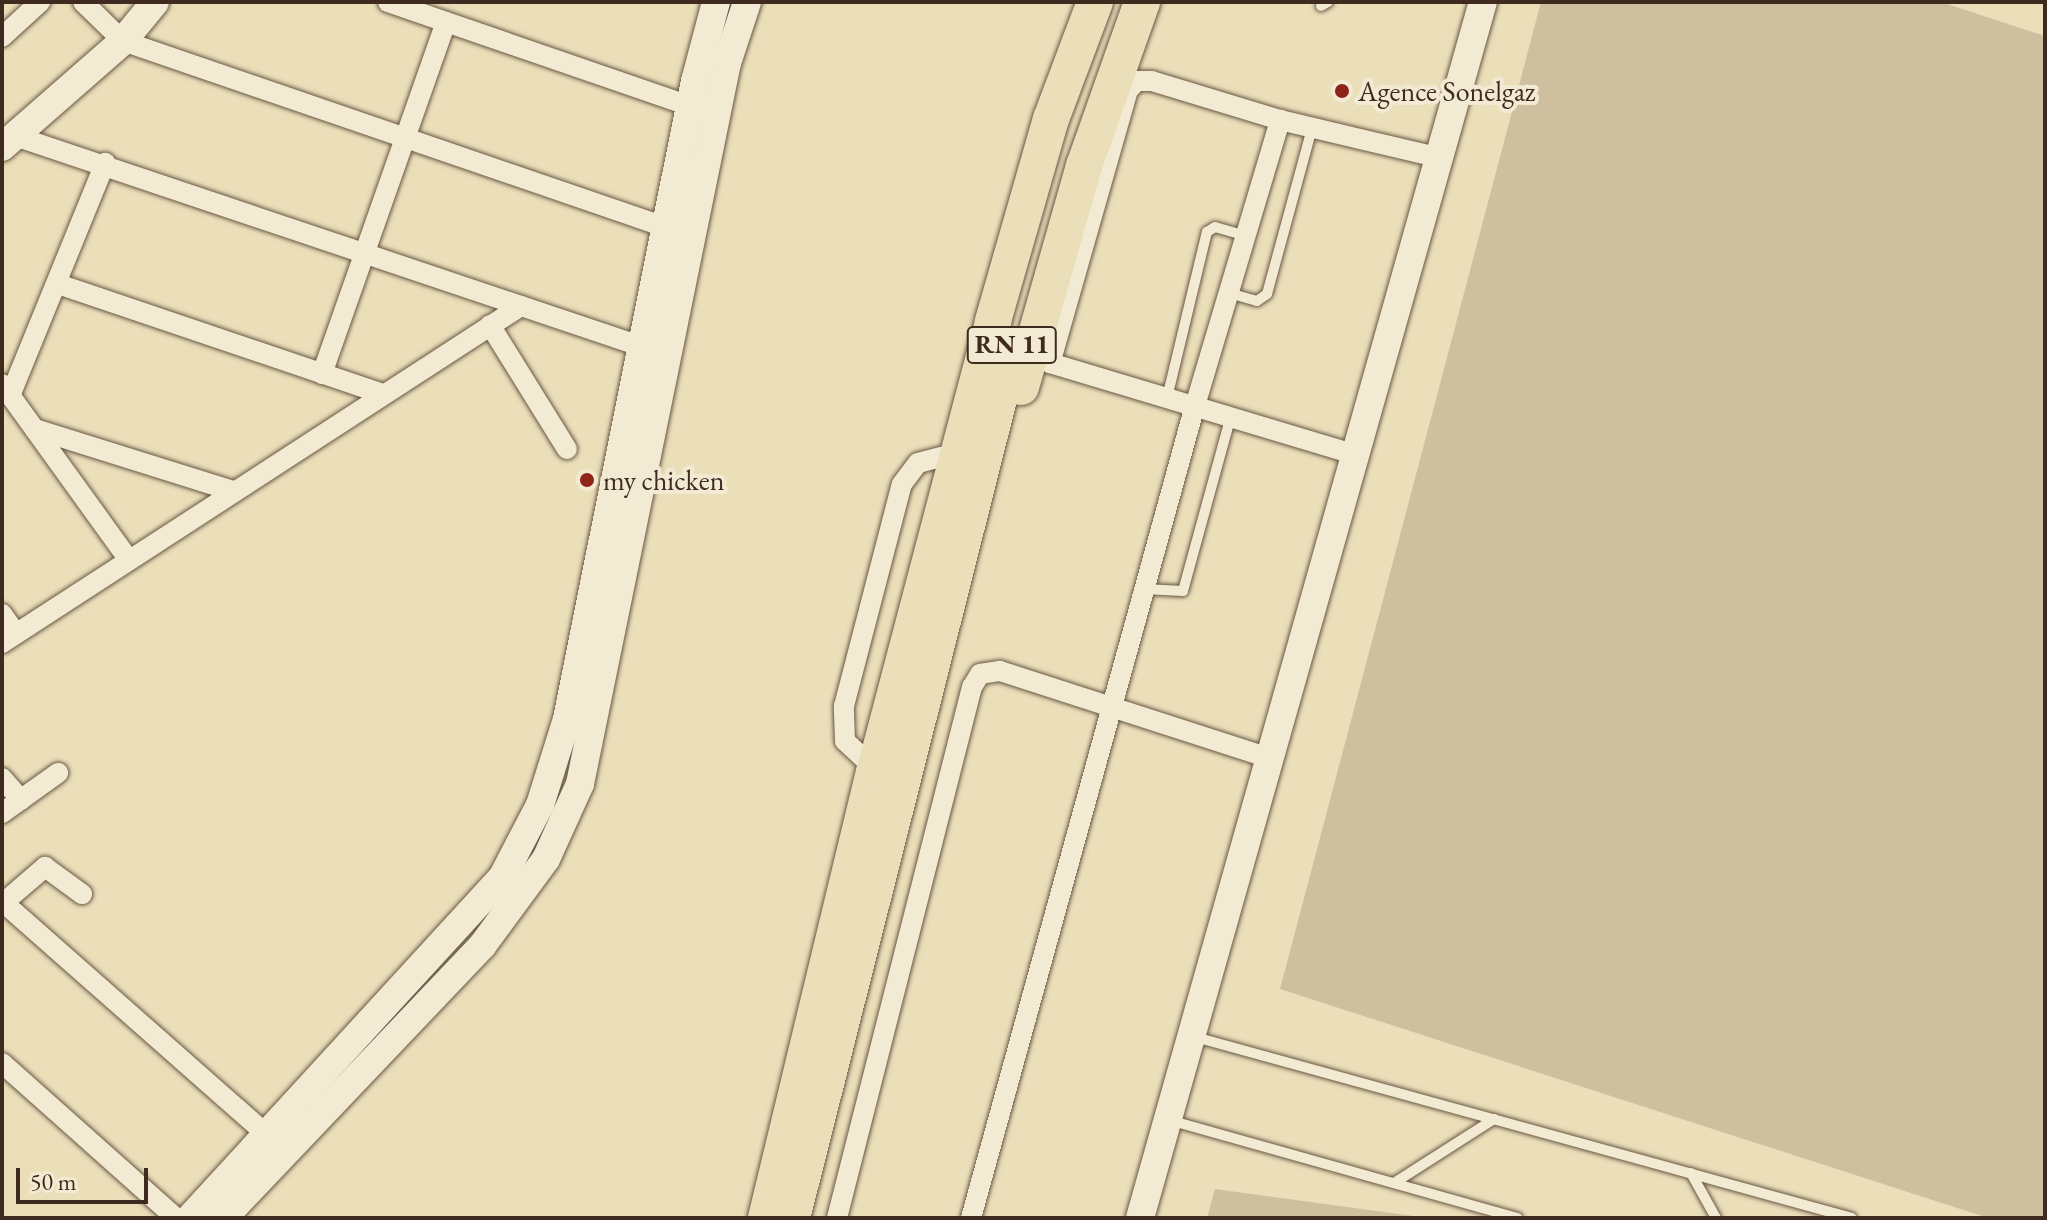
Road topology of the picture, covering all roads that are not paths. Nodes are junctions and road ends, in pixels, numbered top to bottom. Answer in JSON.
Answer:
{"nodes":[{"id":1,"x":40,"y":2,"type":"edge"},
{"id":2,"x":83,"y":2,"type":"edge"},
{"id":3,"x":155,"y":2,"type":"edge"},
{"id":4,"x":388,"y":2,"type":"edge"},
{"id":5,"x":716,"y":2,"type":"edge"},
{"id":6,"x":747,"y":2,"type":"edge"},
{"id":7,"x":1073,"y":2,"type":"edge"},
{"id":8,"x":1095,"y":2,"type":"edge"},
{"id":9,"x":1116,"y":2,"type":"edge"},
{"id":10,"x":1142,"y":2,"type":"edge"},
{"id":11,"x":1483,"y":2,"type":"edge"},
{"id":12,"x":446,"y":22,"type":"junction"},
{"id":13,"x":2,"y":37,"type":"edge"},
{"id":14,"x":123,"y":41,"type":"junction"},
{"id":15,"x":689,"y":107,"type":"junction"},
{"id":16,"x":717,"y":115,"type":"junction"},
{"id":17,"x":1280,"y":120,"type":"junction"},
{"id":18,"x":1312,"y":128,"type":"junction"},
{"id":19,"x":402,"y":137,"type":"junction"},
{"id":20,"x":8,"y":141,"type":"edge"},
{"id":21,"x":1437,"y":157,"type":"junction"},
{"id":22,"x":105,"y":163,"type":"junction"},
{"id":23,"x":665,"y":227,"type":"junction"},
{"id":24,"x":1243,"y":235,"type":"junction"},
{"id":25,"x":362,"y":251,"type":"junction"},
{"id":26,"x":58,"y":284,"type":"junction"},
{"id":27,"x":1229,"y":293,"type":"junction"},
{"id":28,"x":521,"y":306,"type":"junction"},
{"id":29,"x":490,"y":325,"type":"junction"},
{"id":30,"x":641,"y":347,"type":"junction"},
{"id":31,"x":669,"y":354,"type":"junction"},
{"id":32,"x":322,"y":374,"type":"junction"},
{"id":33,"x":6,"y":390,"type":"edge"},
{"id":34,"x":383,"y":394,"type":"junction"},
{"id":35,"x":1167,"y":400,"type":"junction"},
{"id":36,"x":1194,"y":409,"type":"junction"},
{"id":37,"x":1230,"y":419,"type":"junction"},
{"id":38,"x":35,"y":429,"type":"junction"},
{"id":39,"x":567,"y":449,"type":"dead end"},
{"id":40,"x":1354,"y":454,"type":"junction"},
{"id":41,"x":941,"y":457,"type":"junction"},
{"id":42,"x":233,"y":491,"type":"junction"},
{"id":43,"x":128,"y":559,"type":"junction"},
{"id":44,"x":926,"y":580,"type":"junction"},
{"id":45,"x":1144,"y":589,"type":"junction"},
{"id":46,"x":2,"y":614,"type":"edge"},
{"id":47,"x":8,"y":638,"type":"edge"},
{"id":48,"x":927,"y":694,"type":"junction"},
{"id":49,"x":1111,"y":709,"type":"junction"},
{"id":50,"x":1269,"y":758,"type":"junction"},
{"id":51,"x":875,"y":769,"type":"junction"},
{"id":52,"x":58,"y":773,"type":"dead end"},
{"id":53,"x":2,"y":778,"type":"edge"},
{"id":54,"x":21,"y":800,"type":"junction"},
{"id":55,"x":2,"y":813,"type":"edge"},
{"id":56,"x":82,"y":894,"type":"dead end"},
{"id":57,"x":3,"y":904,"type":"edge"},
{"id":58,"x":1191,"y":1036,"type":"junction"},
{"id":59,"x":2,"y":1063,"type":"edge"},
{"id":60,"x":1494,"y":1119,"type":"junction"},
{"id":61,"x":1168,"y":1120,"type":"junction"},
{"id":62,"x":276,"y":1143,"type":"junction"},
{"id":63,"x":1691,"y":1173,"type":"junction"},
{"id":64,"x":1394,"y":1183,"type":"junction"},
{"id":65,"x":176,"y":1218,"type":"edge"},
{"id":66,"x":190,"y":1218,"type":"edge"},
{"id":67,"x":223,"y":1218,"type":"edge"},
{"id":68,"x":766,"y":1218,"type":"edge"},
{"id":69,"x":792,"y":1218,"type":"edge"},
{"id":70,"x":837,"y":1218,"type":"edge"},
{"id":71,"x":971,"y":1218,"type":"edge"},
{"id":72,"x":1140,"y":1218,"type":"edge"},
{"id":73,"x":1517,"y":1218,"type":"edge"},
{"id":74,"x":1716,"y":1218,"type":"edge"},
{"id":75,"x":1852,"y":1218,"type":"edge"}],
"edges":[{"from":1,"to":13,"type":"street"},
{"from":2,"to":14,"type":"street"},
{"from":3,"to":14,"type":"street"},
{"from":4,"to":12,"type":"street"},
{"from":5,"to":15,"type":"street"},
{"from":6,"to":16,"type":"street"},
{"from":7,"to":41,"type":"highway"},
{"from":8,"to":44,"type":"highway","number":"RN 11"},
{"from":9,"to":48,"type":"highway","number":"RN 11"},
{"from":10,"to":48,"type":"highway"},
{"from":11,"to":21,"type":"street"},
{"from":12,"to":15,"type":"street"},
{"from":12,"to":19,"type":"street"},
{"from":14,"to":19,"type":"street"},
{"from":14,"to":20,"type":"street"},
{"from":15,"to":16,"type":"street"},
{"from":15,"to":23,"type":"street"},
{"from":16,"to":31,"type":"street"},
{"from":17,"to":18,"type":"street"},
{"from":17,"to":24,"type":"street"},
{"from":17,"to":35,"type":"street"},
{"from":18,"to":21,"type":"street"},
{"from":18,"to":27,"type":"lane"},
{"from":19,"to":23,"type":"street"},
{"from":19,"to":25,"type":"street"},
{"from":20,"to":22,"type":"street"},
{"from":21,"to":40,"type":"street"},
{"from":22,"to":25,"type":"street"},
{"from":22,"to":26,"type":"street"},
{"from":23,"to":30,"type":"street"},
{"from":24,"to":27,"type":"street"},
{"from":24,"to":35,"type":"lane"},
{"from":25,"to":28,"type":"street"},
{"from":25,"to":32,"type":"street"},
{"from":26,"to":32,"type":"street"},
{"from":26,"to":33,"type":"street"},
{"from":27,"to":36,"type":"street"},
{"from":28,"to":29,"type":"street"},
{"from":28,"to":30,"type":"street"},
{"from":29,"to":34,"type":"street"},
{"from":29,"to":39,"type":"street"},
{"from":30,"to":31,"type":"street"},
{"from":30,"to":62,"type":"street"},
{"from":31,"to":62,"type":"street"},
{"from":32,"to":34,"type":"street"},
{"from":33,"to":38,"type":"street"},
{"from":34,"to":42,"type":"street"},
{"from":35,"to":36,"type":"street"},
{"from":36,"to":37,"type":"street"},
{"from":36,"to":45,"type":"street"},
{"from":37,"to":40,"type":"street"},
{"from":37,"to":45,"type":"lane"},
{"from":38,"to":42,"type":"street"},
{"from":38,"to":43,"type":"street"},
{"from":40,"to":50,"type":"street"},
{"from":41,"to":44,"type":"highway"},
{"from":41,"to":51,"type":"street"},
{"from":42,"to":43,"type":"street"},
{"from":43,"to":47,"type":"street"},
{"from":44,"to":51,"type":"highway","number":"RN 11"},
{"from":45,"to":49,"type":"street"},
{"from":46,"to":47,"type":"street"},
{"from":48,"to":69,"type":"highway","number":"RN 11"},
{"from":49,"to":50,"type":"street"},
{"from":49,"to":70,"type":"street"},
{"from":49,"to":71,"type":"street"},
{"from":50,"to":58,"type":"street"},
{"from":51,"to":68,"type":"highway","number":"RN 11"},
{"from":52,"to":54,"type":"street"},
{"from":53,"to":54,"type":"street"},
{"from":54,"to":55,"type":"street"},
{"from":56,"to":57,"type":"street"},
{"from":57,"to":62,"type":"street"},
{"from":58,"to":60,"type":"lane"},
{"from":58,"to":61,"type":"street"},
{"from":59,"to":65,"type":"street"},
{"from":60,"to":63,"type":"lane"},
{"from":60,"to":64,"type":"lane"},
{"from":61,"to":64,"type":"lane"},
{"from":61,"to":72,"type":"street"},
{"from":62,"to":66,"type":"street"},
{"from":62,"to":67,"type":"street"},
{"from":63,"to":74,"type":"lane"},
{"from":63,"to":75,"type":"lane"},
{"from":64,"to":73,"type":"lane"}]}
